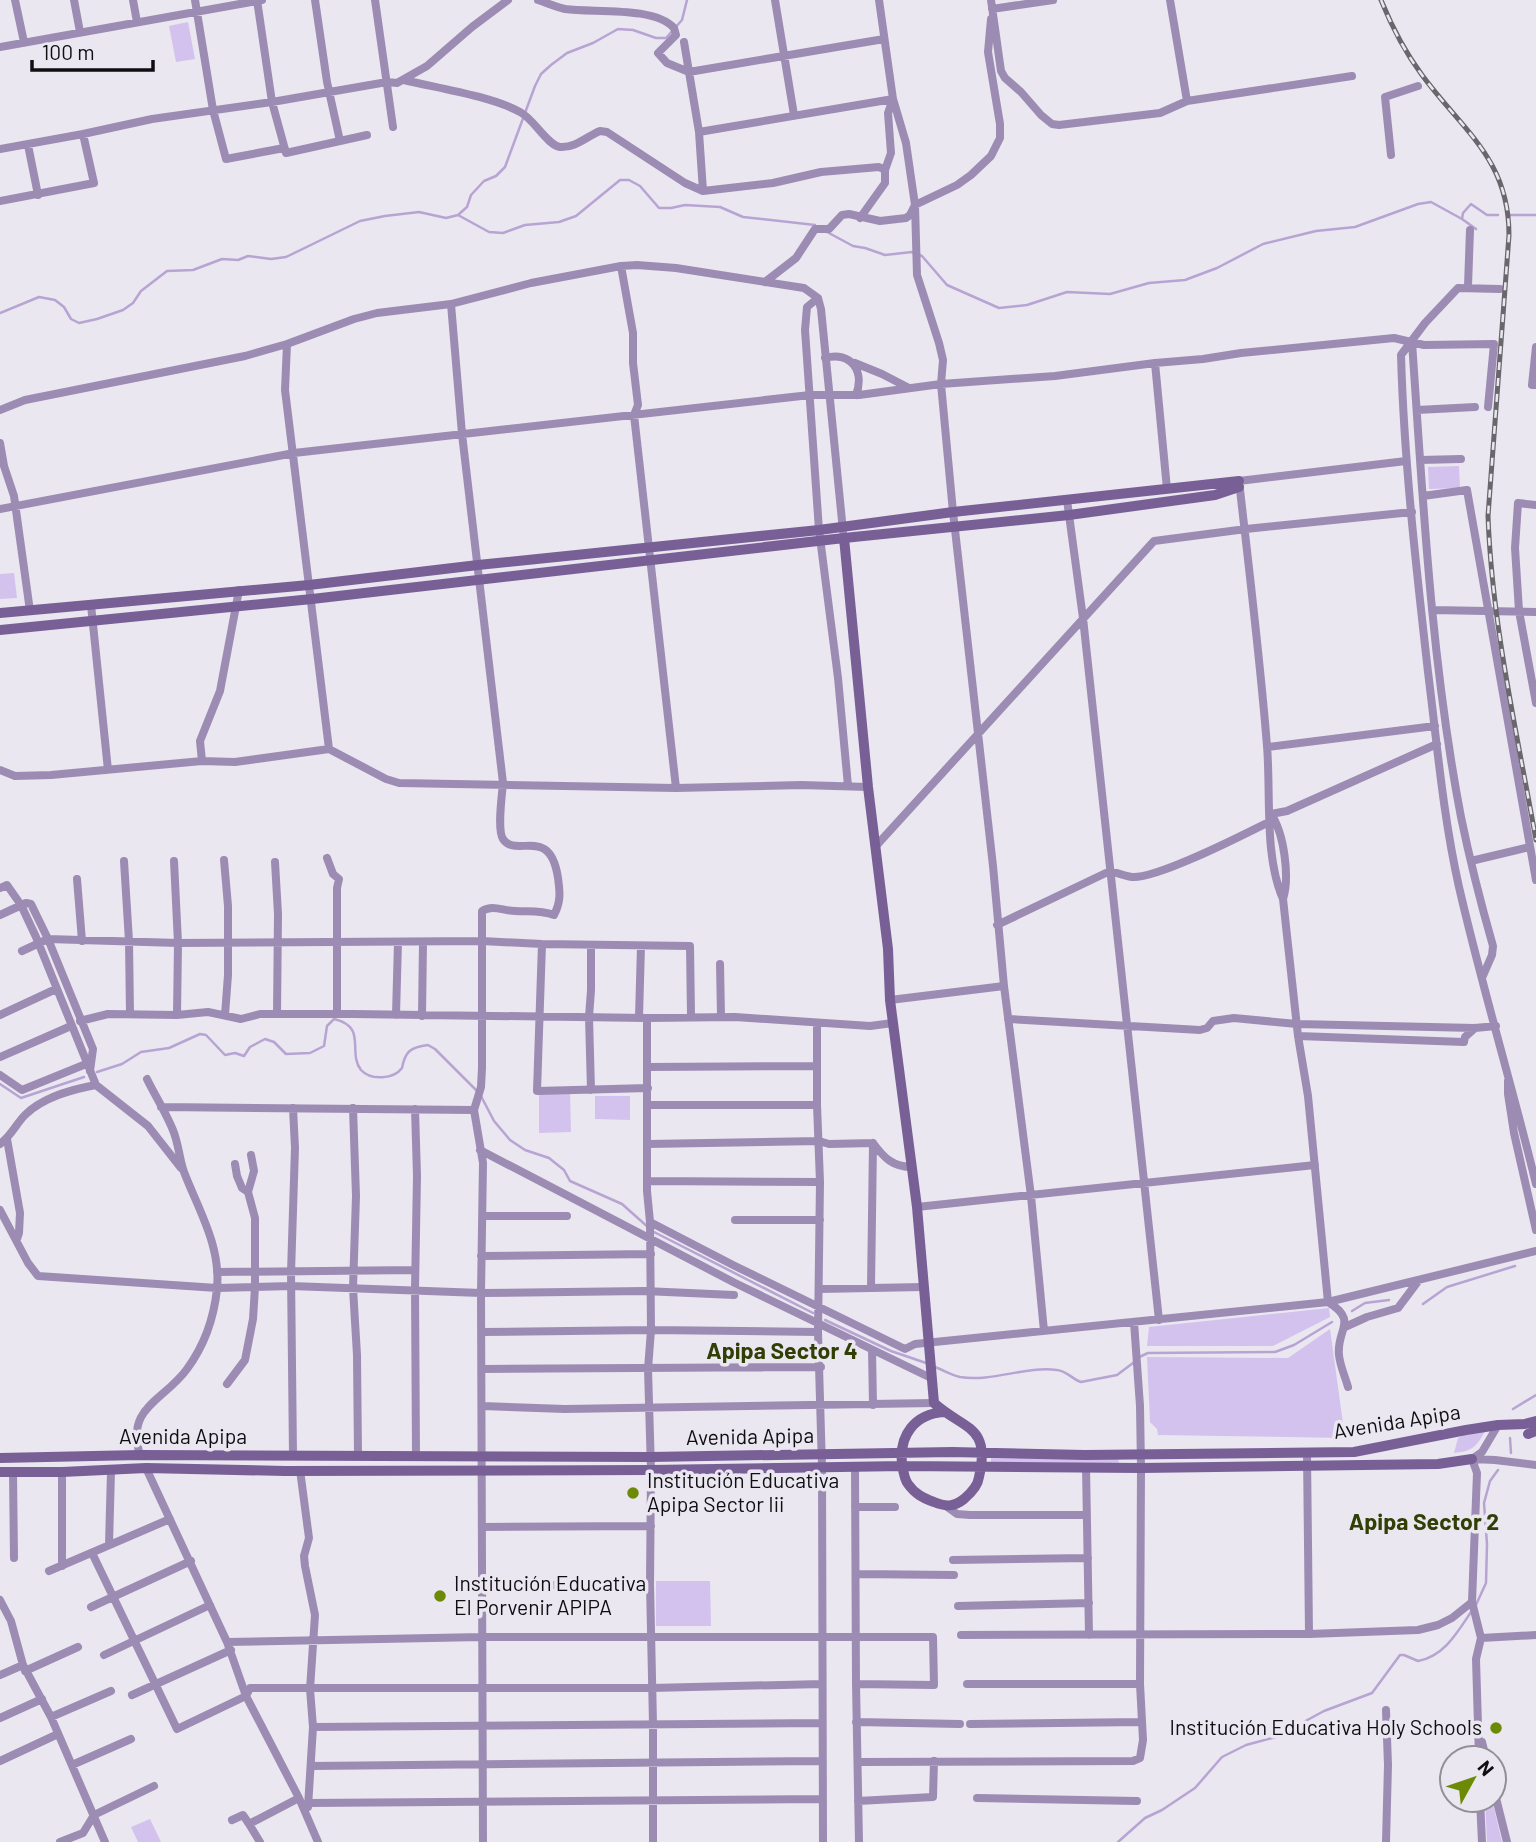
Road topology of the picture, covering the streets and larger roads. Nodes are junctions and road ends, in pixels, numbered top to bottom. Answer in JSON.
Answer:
{"nodes":[{"id":1,"x":15,"y":0,"type":"edge"},
{"id":2,"x":74,"y":0,"type":"edge"},
{"id":3,"x":133,"y":0,"type":"edge"},
{"id":4,"x":195,"y":0,"type":"edge"},
{"id":5,"x":259,"y":0,"type":"edge"},
{"id":6,"x":315,"y":0,"type":"edge"},
{"id":7,"x":375,"y":0,"type":"edge"},
{"id":8,"x":508,"y":0,"type":"edge"},
{"id":9,"x":538,"y":0,"type":"edge"},
{"id":10,"x":775,"y":0,"type":"edge"},
{"id":11,"x":879,"y":0,"type":"edge"},
{"id":12,"x":1053,"y":0,"type":"edge"},
{"id":13,"x":1170,"y":0,"type":"edge"},
{"id":14,"x":992,"y":4,"type":"edge"},
{"id":15,"x":197,"y":11,"type":"junction"},
{"id":16,"x":137,"y":22,"type":"junction"},
{"id":17,"x":80,"y":32,"type":"junction"},
{"id":18,"x":884,"y":39,"type":"junction"},
{"id":19,"x":684,"y":41,"type":"dead end"},
{"id":20,"x":24,"y":42,"type":"junction"},
{"id":21,"x":0,"y":47,"type":"edge"},
{"id":22,"x":785,"y":56,"type":"junction"},
{"id":23,"x":689,"y":72,"type":"junction"},
{"id":24,"x":1352,"y":76,"type":"dead end"},
{"id":25,"x":404,"y":80,"type":"junction"},
{"id":26,"x":387,"y":82,"type":"junction"},
{"id":27,"x":1418,"y":86,"type":"dead end"},
{"id":28,"x":330,"y":91,"type":"junction"},
{"id":29,"x":893,"y":99,"type":"junction"},
{"id":30,"x":1187,"y":101,"type":"junction"},
{"id":31,"x":272,"y":102,"type":"junction"},
{"id":32,"x":213,"y":110,"type":"junction"},
{"id":33,"x":794,"y":115,"type":"junction"},
{"id":34,"x":393,"y":127,"type":"dead end"},
{"id":35,"x":699,"y":132,"type":"junction"},
{"id":36,"x":83,"y":134,"type":"junction"},
{"id":37,"x":367,"y":135,"type":"dead end"},
{"id":38,"x":340,"y":141,"type":"junction"},
{"id":39,"x":28,"y":145,"type":"junction"},
{"id":40,"x":284,"y":148,"type":"junction"},
{"id":41,"x":0,"y":149,"type":"edge"},
{"id":42,"x":1391,"y":155,"type":"dead end"},
{"id":43,"x":885,"y":170,"type":"junction"},
{"id":44,"x":703,"y":191,"type":"junction"},
{"id":45,"x":38,"y":195,"type":"junction"},
{"id":46,"x":0,"y":201,"type":"edge"},
{"id":47,"x":915,"y":205,"type":"junction"},
{"id":48,"x":860,"y":218,"type":"junction"},
{"id":49,"x":1470,"y":230,"type":"dead end"},
{"id":50,"x":621,"y":266,"type":"junction"},
{"id":51,"x":765,"y":282,"type":"junction"},
{"id":52,"x":1468,"y":286,"type":"junction"},
{"id":53,"x":1500,"y":289,"type":"dead end"},
{"id":54,"x":818,"y":299,"type":"junction"},
{"id":55,"x":451,"y":304,"type":"junction"},
{"id":56,"x":1412,"y":342,"type":"junction"},
{"id":57,"x":287,"y":344,"type":"junction"},
{"id":58,"x":1536,"y":346,"type":"edge"},
{"id":59,"x":825,"y":358,"type":"junction"},
{"id":60,"x":854,"y":363,"type":"junction"},
{"id":61,"x":1155,"y":363,"type":"junction"},
{"id":62,"x":941,"y":384,"type":"junction"},
{"id":63,"x":1536,"y":385,"type":"edge"},
{"id":64,"x":909,"y":388,"type":"junction"},
{"id":65,"x":810,"y":395,"type":"junction"},
{"id":66,"x":829,"y":395,"type":"junction"},
{"id":67,"x":856,"y":395,"type":"junction"},
{"id":68,"x":1475,"y":407,"type":"dead end"},
{"id":69,"x":1488,"y":407,"type":"dead end"},
{"id":70,"x":0,"y":410,"type":"edge"},
{"id":71,"x":1417,"y":410,"type":"junction"},
{"id":72,"x":634,"y":415,"type":"junction"},
{"id":73,"x":463,"y":435,"type":"junction"},
{"id":74,"x":0,"y":443,"type":"edge"},
{"id":75,"x":294,"y":453,"type":"junction"},
{"id":76,"x":1461,"y":459,"type":"dead end"},
{"id":77,"x":1420,"y":460,"type":"junction"},
{"id":78,"x":1406,"y":461,"type":"junction"},
{"id":79,"x":1239,"y":484,"type":"junction"},
{"id":80,"x":1167,"y":489,"type":"junction"},
{"id":81,"x":1423,"y":496,"type":"junction"},
{"id":82,"x":1067,"y":500,"type":"junction"},
{"id":83,"x":1536,"y":505,"type":"edge"},
{"id":84,"x":16,"y":506,"type":"junction"},
{"id":85,"x":0,"y":509,"type":"edge"},
{"id":86,"x":953,"y":512,"type":"junction"},
{"id":87,"x":1412,"y":512,"type":"junction"},
{"id":88,"x":1069,"y":516,"type":"junction"},
{"id":89,"x":842,"y":526,"type":"junction"},
{"id":90,"x":955,"y":527,"type":"junction"},
{"id":91,"x":1246,"y":529,"type":"junction"},
{"id":92,"x":820,"y":536,"type":"junction"},
{"id":93,"x":844,"y":538,"type":"junction"},
{"id":94,"x":648,"y":547,"type":"junction"},
{"id":95,"x":649,"y":561,"type":"junction"},
{"id":96,"x":478,"y":565,"type":"junction"},
{"id":97,"x":480,"y":580,"type":"junction"},
{"id":98,"x":309,"y":584,"type":"junction"},
{"id":99,"x":239,"y":590,"type":"junction"},
{"id":100,"x":312,"y":599,"type":"junction"},
{"id":101,"x":91,"y":605,"type":"junction"},
{"id":102,"x":238,"y":605,"type":"junction"},
{"id":103,"x":1432,"y":610,"type":"junction"},
{"id":104,"x":1488,"y":610,"type":"junction"},
{"id":105,"x":30,"y":611,"type":"junction"},
{"id":106,"x":1519,"y":611,"type":"junction"},
{"id":107,"x":1536,"y":612,"type":"edge"},
{"id":108,"x":0,"y":613,"type":"edge"},
{"id":109,"x":1083,"y":618,"type":"junction"},
{"id":110,"x":93,"y":622,"type":"junction"},
{"id":111,"x":0,"y":630,"type":"edge"},
{"id":112,"x":1536,"y":703,"type":"edge"},
{"id":113,"x":1435,"y":726,"type":"junction"},
{"id":114,"x":978,"y":733,"type":"junction"},
{"id":115,"x":1437,"y":744,"type":"junction"},
{"id":116,"x":1268,"y":747,"type":"junction"},
{"id":117,"x":329,"y":749,"type":"junction"},
{"id":118,"x":202,"y":761,"type":"junction"},
{"id":119,"x":0,"y":770,"type":"edge"},
{"id":120,"x":108,"y":770,"type":"junction"},
{"id":121,"x":503,"y":783,"type":"junction"},
{"id":122,"x":848,"y":786,"type":"junction"},
{"id":123,"x":868,"y":787,"type":"junction"},
{"id":124,"x":676,"y":788,"type":"junction"},
{"id":125,"x":1270,"y":818,"type":"junction"},
{"id":126,"x":1530,"y":846,"type":"junction"},
{"id":127,"x":875,"y":847,"type":"junction"},
{"id":128,"x":327,"y":858,"type":"dead end"},
{"id":129,"x":224,"y":860,"type":"dead end"},
{"id":130,"x":124,"y":861,"type":"dead end"},
{"id":131,"x":174,"y":861,"type":"dead end"},
{"id":132,"x":1471,"y":861,"type":"junction"},
{"id":133,"x":275,"y":862,"type":"dead end"},
{"id":134,"x":1111,"y":871,"type":"junction"},
{"id":135,"x":77,"y":880,"type":"dead end"},
{"id":136,"x":1536,"y":880,"type":"edge"},
{"id":137,"x":0,"y":888,"type":"edge"},
{"id":138,"x":21,"y":905,"type":"junction"},
{"id":139,"x":0,"y":915,"type":"edge"},
{"id":140,"x":997,"y":925,"type":"junction"},
{"id":141,"x":43,"y":941,"type":"junction"},
{"id":142,"x":82,"y":941,"type":"junction"},
{"id":143,"x":130,"y":941,"type":"junction"},
{"id":144,"x":482,"y":941,"type":"junction"},
{"id":145,"x":277,"y":942,"type":"junction"},
{"id":146,"x":337,"y":942,"type":"junction"},
{"id":147,"x":398,"y":942,"type":"junction"},
{"id":148,"x":423,"y":942,"type":"junction"},
{"id":149,"x":178,"y":943,"type":"junction"},
{"id":150,"x":227,"y":943,"type":"junction"},
{"id":151,"x":542,"y":944,"type":"junction"},
{"id":152,"x":591,"y":945,"type":"junction"},
{"id":153,"x":641,"y":946,"type":"junction"},
{"id":154,"x":22,"y":951,"type":"dead end"},
{"id":155,"x":720,"y":964,"type":"dead end"},
{"id":156,"x":1482,"y":978,"type":"junction"},
{"id":157,"x":1004,"y":986,"type":"junction"},
{"id":158,"x":56,"y":989,"type":"junction"},
{"id":159,"x":890,"y":1000,"type":"junction"},
{"id":160,"x":130,"y":1014,"type":"junction"},
{"id":161,"x":277,"y":1014,"type":"junction"},
{"id":162,"x":337,"y":1014,"type":"junction"},
{"id":163,"x":0,"y":1015,"type":"edge"},
{"id":164,"x":177,"y":1015,"type":"junction"},
{"id":165,"x":225,"y":1015,"type":"junction"},
{"id":166,"x":396,"y":1015,"type":"junction"},
{"id":167,"x":481,"y":1015,"type":"junction"},
{"id":168,"x":422,"y":1016,"type":"junction"},
{"id":169,"x":539,"y":1016,"type":"junction"},
{"id":170,"x":691,"y":1016,"type":"junction"},
{"id":171,"x":589,"y":1017,"type":"junction"},
{"id":172,"x":643,"y":1017,"type":"junction"},
{"id":173,"x":721,"y":1017,"type":"junction"},
{"id":174,"x":1008,"y":1018,"type":"junction"},
{"id":175,"x":80,"y":1021,"type":"junction"},
{"id":176,"x":817,"y":1023,"type":"junction"},
{"id":177,"x":892,"y":1023,"type":"junction"},
{"id":178,"x":1297,"y":1024,"type":"junction"},
{"id":179,"x":71,"y":1026,"type":"junction"},
{"id":180,"x":1496,"y":1026,"type":"junction"},
{"id":181,"x":1126,"y":1027,"type":"junction"},
{"id":182,"x":1475,"y":1028,"type":"junction"},
{"id":183,"x":1298,"y":1036,"type":"junction"},
{"id":184,"x":0,"y":1057,"type":"edge"},
{"id":185,"x":817,"y":1066,"type":"junction"},
{"id":186,"x":648,"y":1067,"type":"junction"},
{"id":187,"x":88,"y":1069,"type":"junction"},
{"id":188,"x":0,"y":1075,"type":"edge"},
{"id":189,"x":1509,"y":1078,"type":"junction"},
{"id":190,"x":146,"y":1079,"type":"dead end"},
{"id":191,"x":96,"y":1085,"type":"junction"},
{"id":192,"x":648,"y":1088,"type":"junction"},
{"id":193,"x":591,"y":1090,"type":"junction"},
{"id":194,"x":648,"y":1105,"type":"junction"},
{"id":195,"x":817,"y":1105,"type":"junction"},
{"id":196,"x":161,"y":1107,"type":"junction"},
{"id":197,"x":293,"y":1108,"type":"junction"},
{"id":198,"x":353,"y":1108,"type":"junction"},
{"id":199,"x":415,"y":1109,"type":"junction"},
{"id":200,"x":474,"y":1110,"type":"junction"},
{"id":201,"x":4,"y":1141,"type":"edge"},
{"id":202,"x":819,"y":1141,"type":"junction"},
{"id":203,"x":873,"y":1143,"type":"junction"},
{"id":204,"x":648,"y":1144,"type":"junction"},
{"id":205,"x":480,"y":1150,"type":"junction"},
{"id":206,"x":251,"y":1155,"type":"dead end"},
{"id":207,"x":235,"y":1164,"type":"dead end"},
{"id":208,"x":1315,"y":1164,"type":"junction"},
{"id":209,"x":912,"y":1167,"type":"junction"},
{"id":210,"x":184,"y":1172,"type":"junction"},
{"id":211,"x":648,"y":1181,"type":"junction"},
{"id":212,"x":820,"y":1182,"type":"junction"},
{"id":213,"x":1145,"y":1183,"type":"junction"},
{"id":214,"x":1536,"y":1184,"type":"edge"},
{"id":215,"x":248,"y":1192,"type":"junction"},
{"id":216,"x":1031,"y":1196,"type":"junction"},
{"id":217,"x":917,"y":1207,"type":"junction"},
{"id":218,"x":0,"y":1210,"type":"edge"},
{"id":219,"x":482,"y":1216,"type":"junction"},
{"id":220,"x":567,"y":1216,"type":"dead end"},
{"id":221,"x":735,"y":1220,"type":"dead end"},
{"id":222,"x":820,"y":1220,"type":"junction"},
{"id":223,"x":650,"y":1222,"type":"junction"},
{"id":224,"x":1536,"y":1230,"type":"edge"},
{"id":225,"x":17,"y":1239,"type":"junction"},
{"id":226,"x":650,"y":1240,"type":"junction"},
{"id":227,"x":1536,"y":1251,"type":"edge"},
{"id":228,"x":650,"y":1254,"type":"junction"},
{"id":229,"x":481,"y":1256,"type":"junction"},
{"id":230,"x":415,"y":1270,"type":"junction"},
{"id":231,"x":353,"y":1271,"type":"junction"},
{"id":232,"x":217,"y":1272,"type":"junction"},
{"id":233,"x":255,"y":1272,"type":"junction"},
{"id":234,"x":291,"y":1273,"type":"junction"},
{"id":235,"x":1419,"y":1280,"type":"junction"},
{"id":236,"x":291,"y":1286,"type":"junction"},
{"id":237,"x":255,"y":1287,"type":"junction"},
{"id":238,"x":923,"y":1287,"type":"junction"},
{"id":239,"x":217,"y":1288,"type":"junction"},
{"id":240,"x":353,"y":1288,"type":"junction"},
{"id":241,"x":871,"y":1288,"type":"junction"},
{"id":242,"x":415,"y":1289,"type":"junction"},
{"id":243,"x":819,"y":1289,"type":"junction"},
{"id":244,"x":651,"y":1292,"type":"junction"},
{"id":245,"x":481,"y":1293,"type":"junction"},
{"id":246,"x":734,"y":1294,"type":"dead end"},
{"id":247,"x":1328,"y":1302,"type":"junction"},
{"id":248,"x":819,"y":1307,"type":"junction"},
{"id":249,"x":1158,"y":1320,"type":"junction"},
{"id":250,"x":1134,"y":1322,"type":"junction"},
{"id":251,"x":819,"y":1327,"type":"junction"},
{"id":252,"x":1345,"y":1327,"type":"junction"},
{"id":253,"x":651,"y":1329,"type":"junction"},
{"id":254,"x":1044,"y":1331,"type":"junction"},
{"id":255,"x":481,"y":1332,"type":"junction"},
{"id":256,"x":928,"y":1343,"type":"junction"},
{"id":257,"x":872,"y":1350,"type":"junction"},
{"id":258,"x":821,"y":1367,"type":"junction"},
{"id":259,"x":482,"y":1369,"type":"junction"},
{"id":260,"x":648,"y":1370,"type":"junction"},
{"id":261,"x":931,"y":1378,"type":"junction"},
{"id":262,"x":227,"y":1384,"type":"dead end"},
{"id":263,"x":1348,"y":1387,"type":"dead end"},
{"id":264,"x":934,"y":1403,"type":"junction"},
{"id":265,"x":819,"y":1405,"type":"junction"},
{"id":266,"x":873,"y":1405,"type":"junction"},
{"id":267,"x":482,"y":1406,"type":"junction"},
{"id":268,"x":648,"y":1407,"type":"junction"},
{"id":269,"x":944,"y":1412,"type":"junction"},
{"id":270,"x":1498,"y":1425,"type":"junction"},
{"id":271,"x":1531,"y":1428,"type":"edge"},
{"id":272,"x":982,"y":1452,"type":"junction"},
{"id":273,"x":1307,"y":1453,"type":"junction"},
{"id":274,"x":1141,"y":1454,"type":"junction"},
{"id":275,"x":140,"y":1455,"type":"junction"},
{"id":276,"x":358,"y":1455,"type":"junction"},
{"id":277,"x":416,"y":1455,"type":"junction"},
{"id":278,"x":293,"y":1456,"type":"junction"},
{"id":279,"x":483,"y":1456,"type":"junction"},
{"id":280,"x":650,"y":1457,"type":"junction"},
{"id":281,"x":0,"y":1458,"type":"edge"},
{"id":282,"x":902,"y":1460,"type":"junction"},
{"id":283,"x":1472,"y":1460,"type":"junction"},
{"id":284,"x":821,"y":1462,"type":"junction"},
{"id":285,"x":1536,"y":1465,"type":"edge"},
{"id":286,"x":855,"y":1466,"type":"junction"},
{"id":287,"x":982,"y":1466,"type":"junction"},
{"id":288,"x":1309,"y":1466,"type":"junction"},
{"id":289,"x":1086,"y":1467,"type":"junction"},
{"id":290,"x":146,"y":1468,"type":"junction"},
{"id":291,"x":1141,"y":1468,"type":"junction"},
{"id":292,"x":300,"y":1470,"type":"junction"},
{"id":293,"x":483,"y":1470,"type":"junction"},
{"id":294,"x":652,"y":1470,"type":"junction"},
{"id":295,"x":111,"y":1471,"type":"junction"},
{"id":296,"x":0,"y":1472,"type":"edge"},
{"id":297,"x":13,"y":1472,"type":"junction"},
{"id":298,"x":62,"y":1472,"type":"junction"},
{"id":299,"x":946,"y":1506,"type":"junction"},
{"id":300,"x":855,"y":1507,"type":"junction"},
{"id":301,"x":895,"y":1507,"type":"dead end"},
{"id":302,"x":1087,"y":1515,"type":"junction"},
{"id":303,"x":170,"y":1519,"type":"junction"},
{"id":304,"x":651,"y":1526,"type":"junction"},
{"id":305,"x":482,"y":1527,"type":"junction"},
{"id":306,"x":109,"y":1545,"type":"junction"},
{"id":307,"x":92,"y":1553,"type":"junction"},
{"id":308,"x":14,"y":1558,"type":"dead end"},
{"id":309,"x":1088,"y":1559,"type":"junction"},
{"id":310,"x":953,"y":1560,"type":"dead end"},
{"id":311,"x":191,"y":1561,"type":"junction"},
{"id":312,"x":62,"y":1566,"type":"junction"},
{"id":313,"x":49,"y":1571,"type":"dead end"},
{"id":314,"x":856,"y":1574,"type":"junction"},
{"id":315,"x":954,"y":1575,"type":"dead end"},
{"id":316,"x":650,"y":1584,"type":"junction"},
{"id":317,"x":483,"y":1586,"type":"junction"},
{"id":318,"x":114,"y":1596,"type":"junction"},
{"id":319,"x":0,"y":1600,"type":"edge"},
{"id":320,"x":1472,"y":1602,"type":"junction"},
{"id":321,"x":1089,"y":1603,"type":"junction"},
{"id":322,"x":210,"y":1605,"type":"junction"},
{"id":323,"x":958,"y":1606,"type":"dead end"},
{"id":324,"x":91,"y":1607,"type":"dead end"},
{"id":325,"x":1309,"y":1634,"type":"junction"},
{"id":326,"x":961,"y":1635,"type":"dead end"},
{"id":327,"x":1089,"y":1635,"type":"junction"},
{"id":328,"x":1140,"y":1635,"type":"junction"},
{"id":329,"x":1536,"y":1635,"type":"edge"},
{"id":330,"x":482,"y":1637,"type":"junction"},
{"id":331,"x":822,"y":1637,"type":"junction"},
{"id":332,"x":855,"y":1637,"type":"junction"},
{"id":333,"x":651,"y":1638,"type":"junction"},
{"id":334,"x":1481,"y":1638,"type":"junction"},
{"id":335,"x":135,"y":1640,"type":"junction"},
{"id":336,"x":313,"y":1640,"type":"junction"},
{"id":337,"x":229,"y":1646,"type":"junction"},
{"id":338,"x":78,"y":1647,"type":"dead end"},
{"id":339,"x":104,"y":1655,"type":"dead end"},
{"id":340,"x":24,"y":1668,"type":"junction"},
{"id":341,"x":0,"y":1675,"type":"edge"},
{"id":342,"x":156,"y":1684,"type":"junction"},
{"id":343,"x":822,"y":1684,"type":"junction"},
{"id":344,"x":856,"y":1684,"type":"junction"},
{"id":345,"x":967,"y":1684,"type":"dead end"},
{"id":346,"x":1140,"y":1684,"type":"junction"},
{"id":347,"x":482,"y":1686,"type":"junction"},
{"id":348,"x":651,"y":1688,"type":"junction"},
{"id":349,"x":310,"y":1689,"type":"junction"},
{"id":350,"x":111,"y":1691,"type":"dead end"},
{"id":351,"x":132,"y":1695,"type":"dead end"},
{"id":352,"x":246,"y":1696,"type":"junction"},
{"id":353,"x":42,"y":1699,"type":"junction"},
{"id":354,"x":1385,"y":1710,"type":"dead end"},
{"id":355,"x":51,"y":1717,"type":"junction"},
{"id":356,"x":0,"y":1718,"type":"edge"},
{"id":357,"x":856,"y":1722,"type":"junction"},
{"id":358,"x":1142,"y":1722,"type":"junction"},
{"id":359,"x":821,"y":1723,"type":"junction"},
{"id":360,"x":653,"y":1724,"type":"junction"},
{"id":361,"x":482,"y":1725,"type":"junction"},
{"id":362,"x":1478,"y":1725,"type":"junction"},
{"id":363,"x":313,"y":1727,"type":"junction"},
{"id":364,"x":58,"y":1734,"type":"junction"},
{"id":365,"x":131,"y":1739,"type":"dead end"},
{"id":366,"x":1479,"y":1744,"type":"edge"},
{"id":367,"x":1483,"y":1744,"type":"edge"},
{"id":368,"x":0,"y":1761,"type":"edge"},
{"id":369,"x":821,"y":1761,"type":"junction"},
{"id":370,"x":934,"y":1761,"type":"junction"},
{"id":371,"x":858,"y":1762,"type":"junction"},
{"id":372,"x":482,"y":1763,"type":"junction"},
{"id":373,"x":653,"y":1763,"type":"junction"},
{"id":374,"x":72,"y":1765,"type":"junction"},
{"id":375,"x":311,"y":1766,"type":"junction"},
{"id":376,"x":154,"y":1786,"type":"dead end"},
{"id":377,"x":299,"y":1798,"type":"junction"},
{"id":378,"x":977,"y":1798,"type":"dead end"},
{"id":379,"x":821,"y":1799,"type":"junction"},
{"id":380,"x":858,"y":1801,"type":"junction"},
{"id":381,"x":1136,"y":1801,"type":"dead end"},
{"id":382,"x":482,"y":1802,"type":"junction"},
{"id":383,"x":653,"y":1802,"type":"junction"},
{"id":384,"x":308,"y":1803,"type":"junction"},
{"id":385,"x":1481,"y":1814,"type":"edge"},
{"id":386,"x":1500,"y":1814,"type":"edge"},
{"id":387,"x":94,"y":1815,"type":"junction"},
{"id":388,"x":307,"y":1816,"type":"junction"},
{"id":389,"x":232,"y":1821,"type":"dead end"},
{"id":390,"x":249,"y":1824,"type":"junction"},
{"id":391,"x":103,"y":1841,"type":"edge"},
{"id":392,"x":60,"y":1842,"type":"edge"},
{"id":393,"x":260,"y":1842,"type":"edge"},
{"id":394,"x":318,"y":1842,"type":"edge"},
{"id":395,"x":483,"y":1842,"type":"edge"},
{"id":396,"x":653,"y":1842,"type":"edge"},
{"id":397,"x":823,"y":1842,"type":"edge"},
{"id":398,"x":859,"y":1842,"type":"edge"},
{"id":399,"x":1386,"y":1842,"type":"edge"},
{"id":400,"x":1482,"y":1842,"type":"edge"},
{"id":401,"x":1507,"y":1842,"type":"edge"}],
"edges":[{"from":1,"to":20,"type":"street"},
{"from":2,"to":17,"type":"street"},
{"from":3,"to":16,"type":"street"},
{"from":4,"to":15,"type":"street"},
{"from":5,"to":15,"type":"street"},
{"from":5,"to":31,"type":"street"},
{"from":6,"to":28,"type":"street"},
{"from":7,"to":26,"type":"street"},
{"from":8,"to":25,"type":"street"},
{"from":9,"to":23,"type":"street"},
{"from":10,"to":22,"type":"street"},
{"from":11,"to":18,"type":"street"},
{"from":12,"to":14,"type":"street"},
{"from":13,"to":30,"type":"street"},
{"from":14,"to":30,"type":"street"},
{"from":14,"to":47,"type":"street"},
{"from":15,"to":16,"type":"street"},
{"from":15,"to":32,"type":"street"},
{"from":16,"to":17,"type":"street"},
{"from":17,"to":20,"type":"street"},
{"from":18,"to":22,"type":"street"},
{"from":18,"to":29,"type":"street"},
{"from":19,"to":23,"type":"street"},
{"from":20,"to":21,"type":"street"},
{"from":22,"to":23,"type":"street"},
{"from":22,"to":33,"type":"street"},
{"from":23,"to":35,"type":"street"},
{"from":24,"to":30,"type":"street"},
{"from":25,"to":26,"type":"street"},
{"from":25,"to":44,"type":"street"},
{"from":26,"to":28,"type":"street"},
{"from":26,"to":34,"type":"street"},
{"from":27,"to":42,"type":"street"},
{"from":28,"to":31,"type":"street"},
{"from":28,"to":38,"type":"street"},
{"from":29,"to":33,"type":"street"},
{"from":29,"to":43,"type":"street"},
{"from":29,"to":47,"type":"street"},
{"from":31,"to":32,"type":"street"},
{"from":31,"to":40,"type":"street"},
{"from":32,"to":36,"type":"street"},
{"from":32,"to":40,"type":"street"},
{"from":33,"to":35,"type":"street"},
{"from":35,"to":44,"type":"street"},
{"from":36,"to":39,"type":"street"},
{"from":36,"to":45,"type":"street"},
{"from":37,"to":38,"type":"street"},
{"from":38,"to":40,"type":"street"},
{"from":39,"to":41,"type":"street"},
{"from":39,"to":45,"type":"street"},
{"from":43,"to":44,"type":"street"},
{"from":43,"to":48,"type":"street"},
{"from":45,"to":46,"type":"street"},
{"from":47,"to":48,"type":"street"},
{"from":47,"to":62,"type":"street"},
{"from":48,"to":51,"type":"street"},
{"from":49,"to":52,"type":"street"},
{"from":50,"to":51,"type":"street"},
{"from":50,"to":55,"type":"street"},
{"from":50,"to":72,"type":"street"},
{"from":51,"to":54,"type":"street"},
{"from":52,"to":53,"type":"street"},
{"from":52,"to":56,"type":"street"},
{"from":54,"to":59,"type":"street"},
{"from":54,"to":65,"type":"street"},
{"from":55,"to":57,"type":"street"},
{"from":55,"to":73,"type":"street"},
{"from":56,"to":61,"type":"street"},
{"from":56,"to":69,"type":"street"},
{"from":56,"to":71,"type":"street"},
{"from":56,"to":78,"type":"street"},
{"from":57,"to":70,"type":"street"},
{"from":57,"to":75,"type":"street"},
{"from":58,"to":63,"type":"street"},
{"from":59,"to":60,"type":"street"},
{"from":59,"to":66,"type":"street"},
{"from":60,"to":64,"type":"street"},
{"from":60,"to":67,"type":"street"},
{"from":61,"to":62,"type":"street"},
{"from":61,"to":80,"type":"street"},
{"from":62,"to":64,"type":"street"},
{"from":62,"to":86,"type":"street"},
{"from":64,"to":67,"type":"street"},
{"from":65,"to":66,"type":"street"},
{"from":65,"to":72,"type":"street"},
{"from":65,"to":92,"type":"street"},
{"from":66,"to":67,"type":"street"},
{"from":66,"to":89,"type":"street"},
{"from":68,"to":71,"type":"street"},
{"from":71,"to":77,"type":"street"},
{"from":72,"to":73,"type":"street"},
{"from":72,"to":94,"type":"street"},
{"from":73,"to":75,"type":"street"},
{"from":73,"to":96,"type":"street"},
{"from":74,"to":84,"type":"street"},
{"from":75,"to":84,"type":"street"},
{"from":75,"to":98,"type":"street"},
{"from":76,"to":77,"type":"street"},
{"from":77,"to":81,"type":"street"},
{"from":78,"to":79,"type":"street"},
{"from":78,"to":87,"type":"street"},
{"from":79,"to":80,"type":"street"},
{"from":79,"to":88,"type":"street"},
{"from":79,"to":91,"type":"street"},
{"from":80,"to":82,"type":"street"},
{"from":81,"to":103,"type":"street"},
{"from":81,"to":104,"type":"street"},
{"from":82,"to":86,"type":"street"},
{"from":82,"to":88,"type":"street"},
{"from":83,"to":106,"type":"street"},
{"from":84,"to":85,"type":"street"},
{"from":84,"to":105,"type":"street"},
{"from":86,"to":89,"type":"street"},
{"from":86,"to":90,"type":"street"},
{"from":87,"to":91,"type":"street"},
{"from":87,"to":113,"type":"street"},
{"from":88,"to":90,"type":"street"},
{"from":88,"to":109,"type":"street"},
{"from":89,"to":92,"type":"street"},
{"from":89,"to":93,"type":"street"},
{"from":90,"to":93,"type":"street"},
{"from":90,"to":114,"type":"street"},
{"from":91,"to":109,"type":"street"},
{"from":91,"to":116,"type":"street"},
{"from":92,"to":93,"type":"street"},
{"from":92,"to":94,"type":"street"},
{"from":92,"to":95,"type":"street"},
{"from":92,"to":122,"type":"street"},
{"from":93,"to":123,"type":"street"},
{"from":94,"to":95,"type":"street"},
{"from":94,"to":96,"type":"street"},
{"from":95,"to":97,"type":"street"},
{"from":95,"to":124,"type":"street"},
{"from":96,"to":97,"type":"street"},
{"from":96,"to":98,"type":"street"},
{"from":97,"to":100,"type":"street"},
{"from":97,"to":121,"type":"street"},
{"from":98,"to":99,"type":"street"},
{"from":98,"to":100,"type":"street"},
{"from":99,"to":101,"type":"street"},
{"from":99,"to":102,"type":"street"},
{"from":100,"to":102,"type":"street"},
{"from":100,"to":117,"type":"street"},
{"from":101,"to":105,"type":"street"},
{"from":101,"to":110,"type":"street"},
{"from":102,"to":110,"type":"street"},
{"from":102,"to":118,"type":"street"},
{"from":103,"to":104,"type":"street"},
{"from":103,"to":132,"type":"street"},
{"from":104,"to":106,"type":"street"},
{"from":104,"to":126,"type":"street"},
{"from":105,"to":108,"type":"street"},
{"from":106,"to":107,"type":"street"},
{"from":106,"to":112,"type":"street"},
{"from":109,"to":114,"type":"street"},
{"from":109,"to":134,"type":"street"},
{"from":110,"to":111,"type":"street"},
{"from":110,"to":120,"type":"street"},
{"from":113,"to":115,"type":"street"},
{"from":113,"to":116,"type":"street"},
{"from":114,"to":127,"type":"street"},
{"from":114,"to":140,"type":"street"},
{"from":115,"to":125,"type":"street"},
{"from":115,"to":156,"type":"street"},
{"from":116,"to":125,"type":"street"},
{"from":117,"to":118,"type":"street"},
{"from":117,"to":121,"type":"street"},
{"from":118,"to":120,"type":"street"},
{"from":119,"to":120,"type":"street"},
{"from":121,"to":124,"type":"street"},
{"from":121,"to":144,"type":"street"},
{"from":122,"to":123,"type":"street"},
{"from":122,"to":124,"type":"street"},
{"from":123,"to":127,"type":"street"},
{"from":125,"to":134,"type":"street"},
{"from":125,"to":178,"type":"street"},
{"from":126,"to":132,"type":"street"},
{"from":126,"to":136,"type":"street"},
{"from":127,"to":159,"type":"street"},
{"from":128,"to":146,"type":"street"},
{"from":129,"to":150,"type":"street"},
{"from":130,"to":143,"type":"street"},
{"from":131,"to":149,"type":"street"},
{"from":132,"to":156,"type":"street"},
{"from":133,"to":145,"type":"street"},
{"from":134,"to":140,"type":"street"},
{"from":134,"to":181,"type":"street"},
{"from":135,"to":142,"type":"street"},
{"from":137,"to":138,"type":"street"},
{"from":138,"to":139,"type":"street"},
{"from":138,"to":141,"type":"street"},
{"from":140,"to":157,"type":"street"},
{"from":141,"to":142,"type":"street"},
{"from":141,"to":154,"type":"street"},
{"from":141,"to":158,"type":"street"},
{"from":141,"to":175,"type":"street"},
{"from":142,"to":143,"type":"street"},
{"from":143,"to":149,"type":"street"},
{"from":143,"to":160,"type":"street"},
{"from":144,"to":148,"type":"street"},
{"from":144,"to":151,"type":"street"},
{"from":144,"to":167,"type":"street"},
{"from":145,"to":146,"type":"street"},
{"from":145,"to":150,"type":"street"},
{"from":145,"to":161,"type":"street"},
{"from":146,"to":147,"type":"street"},
{"from":146,"to":162,"type":"street"},
{"from":147,"to":148,"type":"street"},
{"from":147,"to":166,"type":"street"},
{"from":148,"to":168,"type":"street"},
{"from":149,"to":150,"type":"street"},
{"from":149,"to":164,"type":"street"},
{"from":150,"to":165,"type":"street"},
{"from":151,"to":152,"type":"street"},
{"from":151,"to":169,"type":"street"},
{"from":152,"to":153,"type":"street"},
{"from":152,"to":171,"type":"street"},
{"from":153,"to":170,"type":"street"},
{"from":153,"to":172,"type":"street"},
{"from":155,"to":173,"type":"street"},
{"from":156,"to":180,"type":"street"},
{"from":157,"to":159,"type":"street"},
{"from":157,"to":174,"type":"street"},
{"from":158,"to":163,"type":"street"},
{"from":158,"to":179,"type":"street"},
{"from":159,"to":177,"type":"street"},
{"from":160,"to":164,"type":"street"},
{"from":160,"to":175,"type":"street"},
{"from":161,"to":162,"type":"street"},
{"from":161,"to":165,"type":"street"},
{"from":162,"to":166,"type":"street"},
{"from":164,"to":165,"type":"street"},
{"from":166,"to":168,"type":"street"},
{"from":167,"to":168,"type":"street"},
{"from":167,"to":169,"type":"street"},
{"from":167,"to":200,"type":"street"},
{"from":169,"to":171,"type":"street"},
{"from":169,"to":193,"type":"street"},
{"from":170,"to":172,"type":"street"},
{"from":170,"to":173,"type":"street"},
{"from":171,"to":172,"type":"street"},
{"from":171,"to":193,"type":"street"},
{"from":172,"to":186,"type":"street"},
{"from":173,"to":176,"type":"street"},
{"from":174,"to":181,"type":"street"},
{"from":174,"to":216,"type":"street"},
{"from":175,"to":187,"type":"street"},
{"from":176,"to":177,"type":"street"},
{"from":176,"to":185,"type":"street"},
{"from":177,"to":209,"type":"street"},
{"from":178,"to":181,"type":"street"},
{"from":178,"to":182,"type":"street"},
{"from":178,"to":183,"type":"street"},
{"from":179,"to":184,"type":"street"},
{"from":179,"to":187,"type":"street"},
{"from":180,"to":182,"type":"street"},
{"from":180,"to":189,"type":"street"},
{"from":181,"to":213,"type":"street"},
{"from":182,"to":183,"type":"street"},
{"from":183,"to":208,"type":"street"},
{"from":185,"to":186,"type":"street"},
{"from":185,"to":195,"type":"street"},
{"from":186,"to":192,"type":"street"},
{"from":187,"to":188,"type":"street"},
{"from":187,"to":191,"type":"street"},
{"from":189,"to":214,"type":"street"},
{"from":189,"to":224,"type":"street"},
{"from":190,"to":196,"type":"street"},
{"from":191,"to":201,"type":"street"},
{"from":191,"to":210,"type":"street"},
{"from":192,"to":193,"type":"street"},
{"from":192,"to":194,"type":"street"},
{"from":194,"to":195,"type":"street"},
{"from":194,"to":204,"type":"street"},
{"from":195,"to":202,"type":"street"},
{"from":196,"to":197,"type":"street"},
{"from":196,"to":210,"type":"street"},
{"from":197,"to":198,"type":"street"},
{"from":197,"to":234,"type":"street"},
{"from":198,"to":199,"type":"street"},
{"from":198,"to":231,"type":"street"},
{"from":199,"to":200,"type":"street"},
{"from":199,"to":230,"type":"street"},
{"from":200,"to":205,"type":"street"},
{"from":201,"to":225,"type":"street"},
{"from":202,"to":203,"type":"street"},
{"from":202,"to":204,"type":"street"},
{"from":202,"to":212,"type":"street"},
{"from":203,"to":209,"type":"street"},
{"from":203,"to":241,"type":"street"},
{"from":204,"to":211,"type":"street"},
{"from":205,"to":219,"type":"street"},
{"from":205,"to":226,"type":"street"},
{"from":206,"to":215,"type":"street"},
{"from":207,"to":215,"type":"street"},
{"from":208,"to":213,"type":"street"},
{"from":208,"to":247,"type":"street"},
{"from":209,"to":217,"type":"street"},
{"from":210,"to":232,"type":"street"},
{"from":211,"to":212,"type":"street"},
{"from":211,"to":223,"type":"street"},
{"from":212,"to":222,"type":"street"},
{"from":213,"to":216,"type":"street"},
{"from":213,"to":249,"type":"street"},
{"from":215,"to":233,"type":"street"},
{"from":216,"to":217,"type":"street"},
{"from":216,"to":254,"type":"street"},
{"from":217,"to":238,"type":"street"},
{"from":218,"to":225,"type":"street"},
{"from":219,"to":220,"type":"street"},
{"from":219,"to":229,"type":"street"},
{"from":221,"to":222,"type":"street"},
{"from":222,"to":243,"type":"street"},
{"from":223,"to":226,"type":"street"},
{"from":223,"to":248,"type":"street"},
{"from":225,"to":239,"type":"street"},
{"from":226,"to":228,"type":"street"},
{"from":226,"to":251,"type":"street"},
{"from":227,"to":235,"type":"street"},
{"from":228,"to":229,"type":"street"},
{"from":228,"to":244,"type":"street"},
{"from":229,"to":245,"type":"street"},
{"from":230,"to":231,"type":"street"},
{"from":230,"to":242,"type":"street"},
{"from":231,"to":234,"type":"street"},
{"from":231,"to":240,"type":"street"},
{"from":232,"to":233,"type":"street"},
{"from":232,"to":239,"type":"street"},
{"from":233,"to":234,"type":"street"},
{"from":233,"to":237,"type":"street"},
{"from":234,"to":236,"type":"street"},
{"from":235,"to":247,"type":"street"},
{"from":235,"to":252,"type":"street"},
{"from":236,"to":237,"type":"street"},
{"from":236,"to":240,"type":"street"},
{"from":236,"to":278,"type":"street"},
{"from":237,"to":239,"type":"street"},
{"from":237,"to":262,"type":"street"},
{"from":238,"to":241,"type":"street"},
{"from":238,"to":256,"type":"street"},
{"from":239,"to":275,"type":"street"},
{"from":240,"to":242,"type":"street"},
{"from":240,"to":276,"type":"street"},
{"from":241,"to":243,"type":"street"},
{"from":242,"to":245,"type":"street"},
{"from":242,"to":277,"type":"street"},
{"from":243,"to":248,"type":"street"},
{"from":244,"to":245,"type":"street"},
{"from":244,"to":246,"type":"street"},
{"from":244,"to":253,"type":"street"},
{"from":245,"to":255,"type":"street"},
{"from":247,"to":249,"type":"street"},
{"from":247,"to":252,"type":"street"},
{"from":248,"to":251,"type":"street"},
{"from":248,"to":256,"type":"street"},
{"from":249,"to":250,"type":"street"},
{"from":250,"to":254,"type":"street"},
{"from":250,"to":274,"type":"street"},
{"from":251,"to":253,"type":"street"},
{"from":251,"to":257,"type":"street"},
{"from":251,"to":258,"type":"street"},
{"from":252,"to":263,"type":"street"},
{"from":253,"to":255,"type":"street"},
{"from":253,"to":260,"type":"street"},
{"from":254,"to":256,"type":"street"},
{"from":255,"to":259,"type":"street"},
{"from":256,"to":261,"type":"street"},
{"from":257,"to":261,"type":"street"},
{"from":257,"to":266,"type":"street"},
{"from":258,"to":260,"type":"street"},
{"from":258,"to":265,"type":"street"},
{"from":259,"to":260,"type":"street"},
{"from":259,"to":267,"type":"street"},
{"from":260,"to":268,"type":"street"},
{"from":261,"to":264,"type":"street"},
{"from":264,"to":266,"type":"street"},
{"from":264,"to":269,"type":"street"},
{"from":265,"to":266,"type":"street"},
{"from":265,"to":268,"type":"street"},
{"from":265,"to":284,"type":"street"},
{"from":267,"to":268,"type":"street"},
{"from":267,"to":279,"type":"street"},
{"from":268,"to":280,"type":"street"},
{"from":269,"to":272,"type":"street"},
{"from":269,"to":282,"type":"street"},
{"from":270,"to":271,"type":"street","name":"Avenida Apipa"},
{"from":270,"to":273,"type":"street","name":"Avenida Apipa"},
{"from":270,"to":283,"type":"street"},
{"from":272,"to":274,"type":"street","name":"Avenida Apipa"},
{"from":272,"to":282,"type":"street","name":"Avenida Apipa"},
{"from":272,"to":287,"type":"street"},
{"from":273,"to":274,"type":"street","name":"Avenida Apipa"},
{"from":273,"to":288,"type":"street"},
{"from":274,"to":291,"type":"street"},
{"from":275,"to":278,"type":"street","name":"Avenida Apipa"},
{"from":275,"to":281,"type":"street","name":"Avenida Apipa"},
{"from":276,"to":277,"type":"street","name":"Avenida Apipa"},
{"from":276,"to":278,"type":"street","name":"Avenida Apipa"},
{"from":277,"to":279,"type":"street","name":"Avenida Apipa"},
{"from":279,"to":280,"type":"street","name":"Avenida Apipa"},
{"from":279,"to":293,"type":"street"},
{"from":280,"to":284,"type":"street","name":"Avenida Apipa"},
{"from":280,"to":294,"type":"street"},
{"from":282,"to":284,"type":"street","name":"Avenida Apipa"},
{"from":282,"to":286,"type":"street","name":"Avenida Apipa"},
{"from":282,"to":287,"type":"street","name":"Avenida Apipa"},
{"from":282,"to":299,"type":"street"},
{"from":283,"to":285,"type":"street","name":"Avenida Apipa"},
{"from":283,"to":288,"type":"street","name":"Avenida Apipa"},
{"from":283,"to":320,"type":"street"},
{"from":284,"to":286,"type":"street","name":"Avenida Apipa"},
{"from":284,"to":294,"type":"street","name":"Avenida Apipa"},
{"from":284,"to":331,"type":"street"},
{"from":286,"to":300,"type":"street"},
{"from":287,"to":289,"type":"street","name":"Avenida Apipa"},
{"from":287,"to":299,"type":"street"},
{"from":288,"to":291,"type":"street","name":"Avenida Apipa"},
{"from":288,"to":325,"type":"street"},
{"from":289,"to":291,"type":"street","name":"Avenida Apipa"},
{"from":289,"to":302,"type":"street"},
{"from":290,"to":292,"type":"street","name":"Avenida Apipa"},
{"from":290,"to":295,"type":"street","name":"Avenida Apipa"},
{"from":290,"to":303,"type":"street"},
{"from":291,"to":328,"type":"street"},
{"from":292,"to":293,"type":"street","name":"Avenida Apipa"},
{"from":292,"to":336,"type":"street"},
{"from":293,"to":294,"type":"street","name":"Avenida Apipa"},
{"from":293,"to":305,"type":"street"},
{"from":294,"to":304,"type":"street"},
{"from":295,"to":298,"type":"street","name":"Avenida Apipa"},
{"from":295,"to":306,"type":"street"},
{"from":296,"to":297,"type":"street","name":"Avenida Apipa"},
{"from":297,"to":298,"type":"street","name":"Avenida Apipa"},
{"from":297,"to":308,"type":"street"},
{"from":298,"to":312,"type":"street"},
{"from":299,"to":302,"type":"street"},
{"from":300,"to":301,"type":"street"},
{"from":300,"to":314,"type":"street"},
{"from":302,"to":309,"type":"street"},
{"from":303,"to":306,"type":"street"},
{"from":303,"to":311,"type":"street"},
{"from":304,"to":305,"type":"street"},
{"from":304,"to":316,"type":"street"},
{"from":305,"to":317,"type":"street"},
{"from":306,"to":307,"type":"street"},
{"from":307,"to":312,"type":"street"},
{"from":307,"to":318,"type":"street"},
{"from":309,"to":310,"type":"street"},
{"from":309,"to":321,"type":"street"},
{"from":311,"to":318,"type":"street"},
{"from":311,"to":322,"type":"street"},
{"from":312,"to":313,"type":"street"},
{"from":314,"to":315,"type":"street"},
{"from":314,"to":332,"type":"street"},
{"from":316,"to":317,"type":"street"},
{"from":316,"to":333,"type":"street"},
{"from":317,"to":330,"type":"street"},
{"from":318,"to":324,"type":"street"},
{"from":318,"to":335,"type":"street"},
{"from":319,"to":340,"type":"street"},
{"from":320,"to":325,"type":"street"},
{"from":320,"to":334,"type":"street"},
{"from":321,"to":323,"type":"street"},
{"from":321,"to":327,"type":"street"},
{"from":322,"to":335,"type":"street"},
{"from":322,"to":337,"type":"street"},
{"from":325,"to":328,"type":"street"},
{"from":326,"to":327,"type":"street"},
{"from":327,"to":328,"type":"street"},
{"from":328,"to":346,"type":"street"},
{"from":329,"to":334,"type":"street"},
{"from":330,"to":333,"type":"street"},
{"from":330,"to":336,"type":"street"},
{"from":330,"to":347,"type":"street"},
{"from":331,"to":332,"type":"street"},
{"from":331,"to":333,"type":"street"},
{"from":331,"to":343,"type":"street"},
{"from":332,"to":344,"type":"street"},
{"from":332,"to":344,"type":"street"},
{"from":333,"to":348,"type":"street"},
{"from":334,"to":362,"type":"street"},
{"from":335,"to":339,"type":"street"},
{"from":335,"to":342,"type":"street"},
{"from":336,"to":337,"type":"street"},
{"from":336,"to":349,"type":"street"},
{"from":337,"to":342,"type":"street"},
{"from":337,"to":352,"type":"street"},
{"from":338,"to":340,"type":"street"},
{"from":340,"to":341,"type":"street"},
{"from":340,"to":353,"type":"street"},
{"from":342,"to":351,"type":"street"},
{"from":342,"to":352,"type":"street"},
{"from":343,"to":348,"type":"street"},
{"from":343,"to":359,"type":"street"},
{"from":344,"to":357,"type":"street"},
{"from":345,"to":346,"type":"street"},
{"from":346,"to":358,"type":"street"},
{"from":347,"to":348,"type":"street"},
{"from":347,"to":349,"type":"street"},
{"from":347,"to":361,"type":"street"},
{"from":348,"to":360,"type":"street"},
{"from":349,"to":352,"type":"street"},
{"from":349,"to":363,"type":"street"},
{"from":350,"to":355,"type":"street"},
{"from":352,"to":377,"type":"street"},
{"from":353,"to":355,"type":"street"},
{"from":353,"to":356,"type":"street"},
{"from":354,"to":399,"type":"street"},
{"from":355,"to":364,"type":"street"},
{"from":357,"to":358,"type":"street"},
{"from":357,"to":371,"type":"street"},
{"from":358,"to":370,"type":"street"},
{"from":359,"to":360,"type":"street"},
{"from":359,"to":369,"type":"street"},
{"from":360,"to":361,"type":"street"},
{"from":360,"to":373,"type":"street"},
{"from":361,"to":363,"type":"street"},
{"from":361,"to":372,"type":"street"},
{"from":362,"to":366,"type":"street"},
{"from":362,"to":367,"type":"street"},
{"from":363,"to":375,"type":"street"},
{"from":364,"to":368,"type":"street"},
{"from":364,"to":374,"type":"street"},
{"from":365,"to":374,"type":"street"},
{"from":369,"to":373,"type":"street"},
{"from":369,"to":379,"type":"street"},
{"from":370,"to":371,"type":"street"},
{"from":370,"to":380,"type":"street"},
{"from":371,"to":380,"type":"street"},
{"from":372,"to":373,"type":"street"},
{"from":372,"to":375,"type":"street"},
{"from":372,"to":382,"type":"street"},
{"from":373,"to":383,"type":"street"},
{"from":374,"to":387,"type":"street"},
{"from":375,"to":384,"type":"street"},
{"from":376,"to":387,"type":"street"},
{"from":377,"to":388,"type":"street"},
{"from":377,"to":390,"type":"street"},
{"from":378,"to":381,"type":"street"},
{"from":379,"to":383,"type":"street"},
{"from":379,"to":397,"type":"street"},
{"from":380,"to":398,"type":"street"},
{"from":382,"to":383,"type":"street"},
{"from":382,"to":384,"type":"street"},
{"from":382,"to":395,"type":"street"},
{"from":383,"to":396,"type":"street"},
{"from":384,"to":388,"type":"street"},
{"from":385,"to":400,"type":"street"},
{"from":386,"to":401,"type":"street"},
{"from":387,"to":391,"type":"street"},
{"from":387,"to":392,"type":"street"},
{"from":388,"to":394,"type":"street"},
{"from":389,"to":390,"type":"street"},
{"from":390,"to":393,"type":"street"}]}
